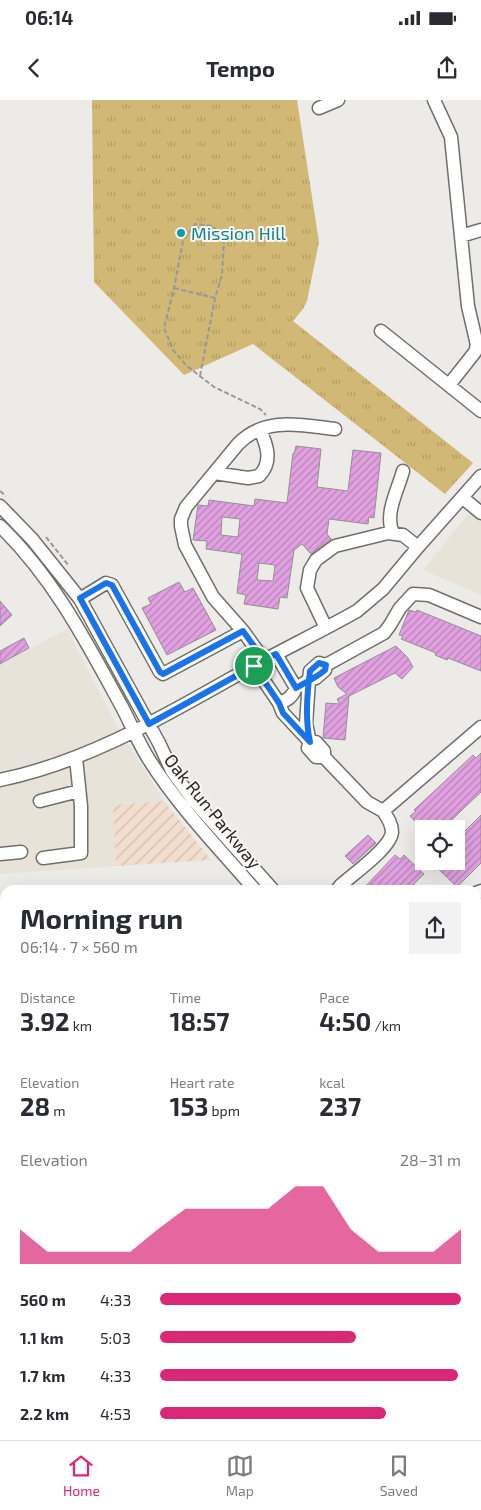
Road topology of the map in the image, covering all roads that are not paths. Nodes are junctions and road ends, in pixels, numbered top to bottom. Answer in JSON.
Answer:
{"nodes":[{"id":1,"x":338,"y":100,"type":"edge"},
{"id":2,"x":434,"y":100,"type":"edge"},
{"id":3,"x":319,"y":108,"type":"dead end"},
{"id":4,"x":481,"y":230,"type":"edge"},
{"id":5,"x":461,"y":236,"type":"junction"},
{"id":6,"x":382,"y":331,"type":"dead end"},
{"id":7,"x":449,"y":385,"type":"junction"},
{"id":8,"x":481,"y":411,"type":"edge"},
{"id":9,"x":335,"y":429,"type":"dead end"},
{"id":10,"x":260,"y":430,"type":"junction"},
{"id":11,"x":404,"y":471,"type":"dead end"},
{"id":12,"x":214,"y":474,"type":"junction"},
{"id":13,"x":481,"y":476,"type":"edge"},
{"id":14,"x":463,"y":498,"type":"junction"},
{"id":15,"x":0,"y":506,"type":"edge"},
{"id":16,"x":481,"y":513,"type":"edge"},
{"id":17,"x":0,"y":526,"type":"edge"},
{"id":18,"x":393,"y":532,"type":"junction"},
{"id":19,"x":418,"y":547,"type":"junction"},
{"id":20,"x":80,"y":598,"type":"junction"},
{"id":21,"x":481,"y":617,"type":"edge"},
{"id":22,"x":326,"y":628,"type":"junction"},
{"id":23,"x":243,"y":631,"type":"junction"},
{"id":24,"x":276,"y":654,"type":"junction"},
{"id":25,"x":259,"y":663,"type":"junction"},
{"id":26,"x":308,"y":680,"type":"junction"},
{"id":27,"x":296,"y":688,"type":"junction"},
{"id":28,"x":279,"y":703,"type":"junction"},
{"id":29,"x":149,"y":724,"type":"junction"},
{"id":30,"x":481,"y":727,"type":"edge"},
{"id":31,"x":134,"y":732,"type":"junction"},
{"id":32,"x":310,"y":742,"type":"junction"},
{"id":33,"x":76,"y":758,"type":"junction"},
{"id":34,"x":0,"y":780,"type":"edge"},
{"id":35,"x":79,"y":791,"type":"junction"},
{"id":36,"x":40,"y":801,"type":"dead end"},
{"id":37,"x":383,"y":811,"type":"junction"},
{"id":38,"x":20,"y":852,"type":"dead end"},
{"id":39,"x":0,"y":854,"type":"edge"},
{"id":40,"x":43,"y":858,"type":"dead end"},
{"id":41,"x":251,"y":885,"type":"edge"},
{"id":42,"x":270,"y":885,"type":"edge"},
{"id":43,"x":341,"y":885,"type":"edge"}],
"edges":[{"from":1,"to":3,"type":"street"},
{"from":2,"to":5,"type":"street"},
{"from":4,"to":5,"type":"street"},
{"from":5,"to":7,"type":"street"},
{"from":6,"to":7,"type":"street"},
{"from":7,"to":8,"type":"street"},
{"from":9,"to":10,"type":"street"},
{"from":10,"to":12,"type":"street"},
{"from":10,"to":12,"type":"street"},
{"from":11,"to":18,"type":"street"},
{"from":12,"to":23,"type":"street"},
{"from":13,"to":14,"type":"street"},
{"from":14,"to":16,"type":"street"},
{"from":14,"to":19,"type":"street"},
{"from":15,"to":20,"type":"street","name":"Oak Run Parkway"},
{"from":17,"to":31,"type":"street","name":"Oak Run Parkway"},
{"from":18,"to":19,"type":"street"},
{"from":18,"to":22,"type":"street"},
{"from":19,"to":22,"type":"street"},
{"from":20,"to":23,"type":"street"},
{"from":20,"to":29,"type":"street","name":"Oak Run Parkway"},
{"from":21,"to":26,"type":"street"},
{"from":22,"to":24,"type":"street"},
{"from":23,"to":25,"type":"street"},
{"from":24,"to":25,"type":"street"},
{"from":24,"to":27,"type":"street"},
{"from":25,"to":28,"type":"street"},
{"from":25,"to":29,"type":"street"},
{"from":26,"to":27,"type":"street"},
{"from":26,"to":32,"type":"street"},
{"from":27,"to":28,"type":"street"},
{"from":28,"to":32,"type":"street"},
{"from":29,"to":31,"type":"street"},
{"from":29,"to":42,"type":"street","name":"Oak Run Parkway"},
{"from":30,"to":37,"type":"street"},
{"from":31,"to":33,"type":"street"},
{"from":31,"to":41,"type":"street","name":"Oak Run Parkway"},
{"from":32,"to":37,"type":"street"},
{"from":33,"to":34,"type":"street"},
{"from":33,"to":35,"type":"street"},
{"from":35,"to":36,"type":"street"},
{"from":35,"to":40,"type":"street"},
{"from":37,"to":43,"type":"street"},
{"from":38,"to":39,"type":"street"}]}
